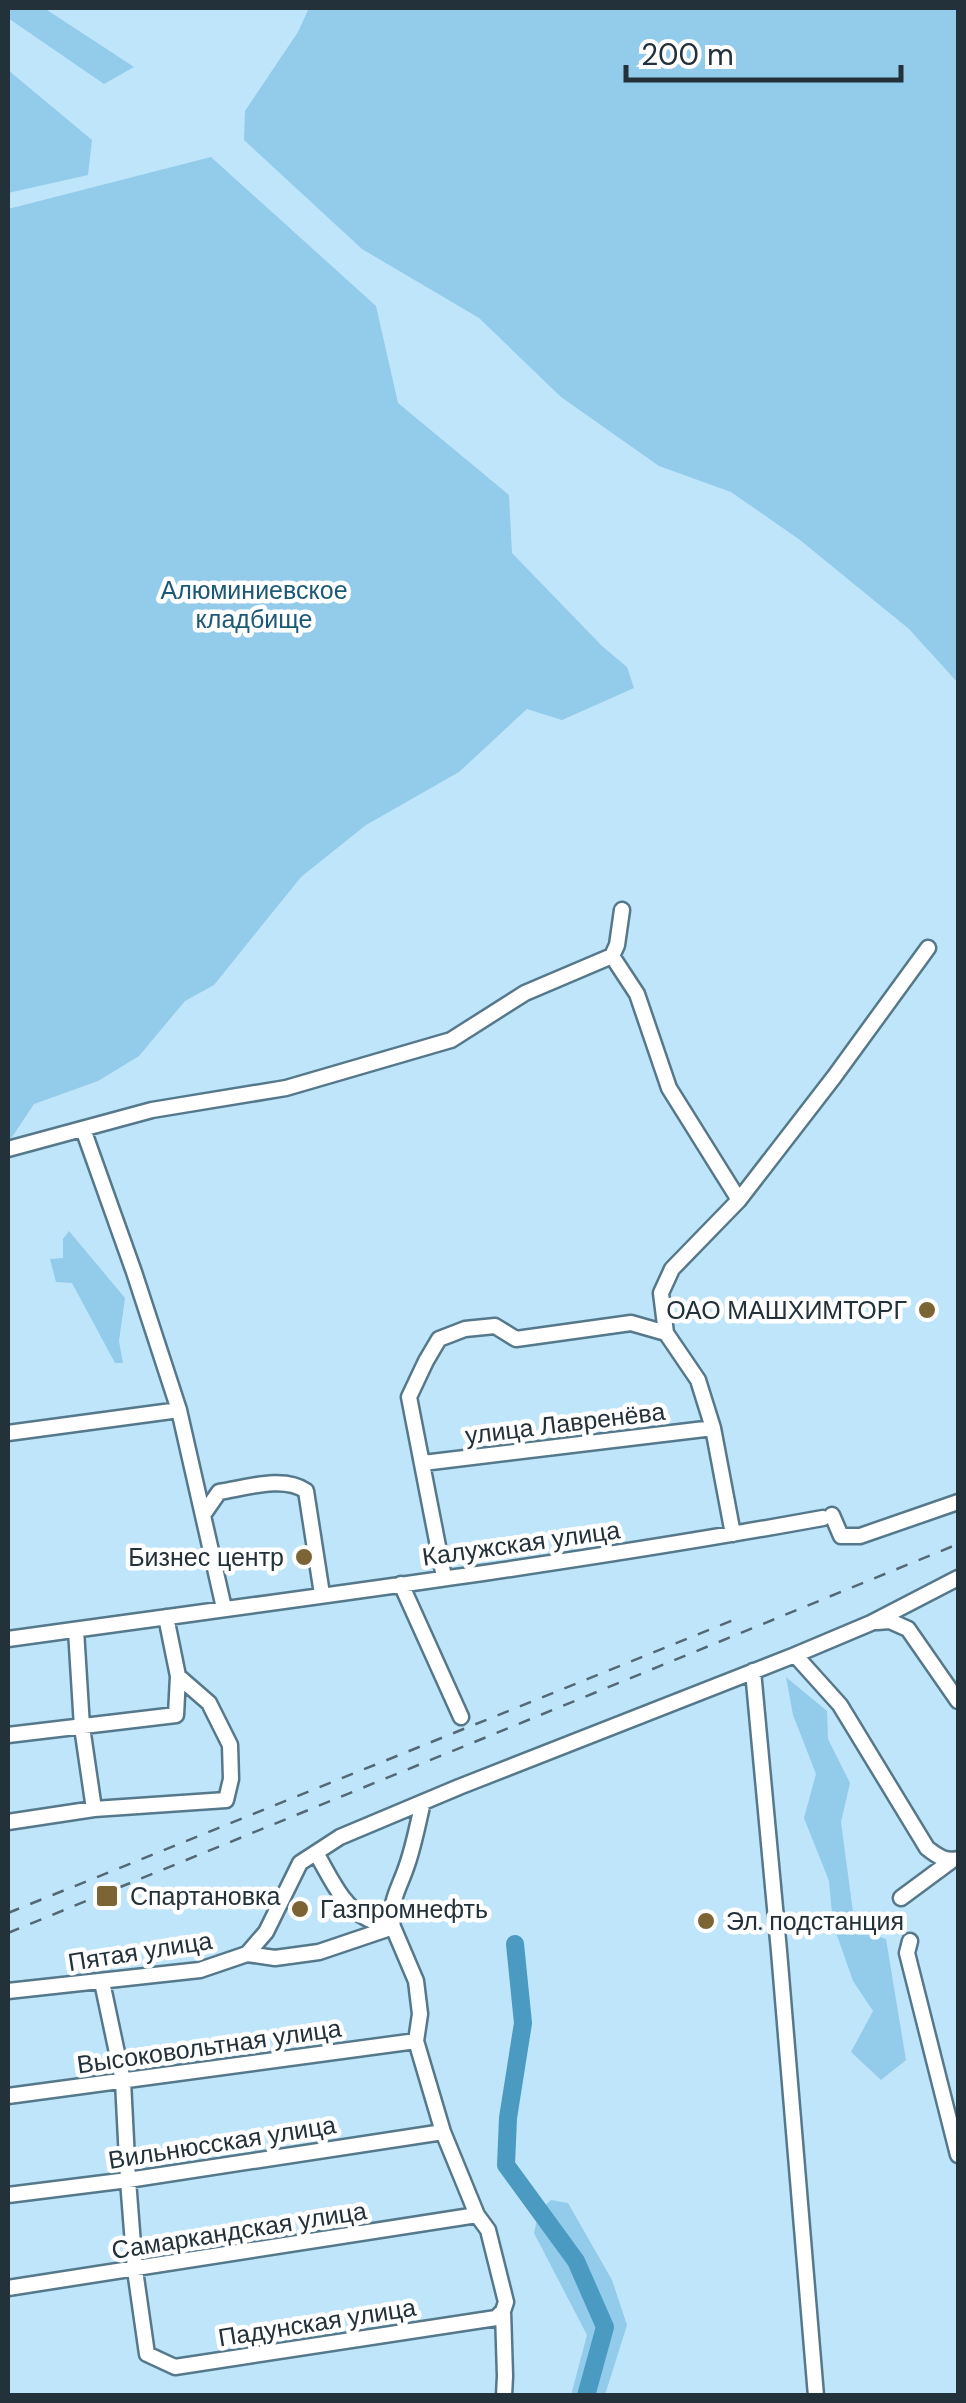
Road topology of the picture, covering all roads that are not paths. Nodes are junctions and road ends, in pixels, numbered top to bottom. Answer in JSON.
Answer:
{"nodes":[{"id":1,"x":622,"y":910,"type":"dead end"},
{"id":2,"x":928,"y":948,"type":"dead end"},
{"id":3,"x":612,"y":956,"type":"junction"},
{"id":4,"x":84,"y":1129,"type":"junction"},
{"id":5,"x":8,"y":1149,"type":"edge"},
{"id":6,"x":740,"y":1200,"type":"junction"},
{"id":7,"x":666,"y":1333,"type":"junction"},
{"id":8,"x":179,"y":1410,"type":"junction"},
{"id":9,"x":713,"y":1428,"type":"junction"},
{"id":10,"x":8,"y":1432,"type":"edge"},
{"id":11,"x":422,"y":1464,"type":"junction"},
{"id":12,"x":958,"y":1502,"type":"edge"},
{"id":13,"x":203,"y":1515,"type":"junction"},
{"id":14,"x":733,"y":1534,"type":"junction"},
{"id":15,"x":444,"y":1577,"type":"junction"},
{"id":16,"x":958,"y":1578,"type":"edge"},
{"id":17,"x":401,"y":1584,"type":"junction"},
{"id":18,"x":322,"y":1594,"type":"junction"},
{"id":19,"x":224,"y":1608,"type":"junction"},
{"id":20,"x":166,"y":1617,"type":"junction"},
{"id":21,"x":871,"y":1623,"type":"junction"},
{"id":22,"x":76,"y":1630,"type":"junction"},
{"id":23,"x":8,"y":1639,"type":"edge"},
{"id":24,"x":795,"y":1655,"type":"junction"},
{"id":25,"x":753,"y":1671,"type":"junction"},
{"id":26,"x":178,"y":1676,"type":"junction"},
{"id":27,"x":958,"y":1701,"type":"edge"},
{"id":28,"x":209,"y":1703,"type":"junction"},
{"id":29,"x":176,"y":1715,"type":"junction"},
{"id":30,"x":461,"y":1717,"type":"dead end"},
{"id":31,"x":82,"y":1726,"type":"junction"},
{"id":32,"x":8,"y":1736,"type":"edge"},
{"id":33,"x":422,"y":1802,"type":"junction"},
{"id":34,"x":94,"y":1810,"type":"junction"},
{"id":35,"x":8,"y":1822,"type":"edge"},
{"id":36,"x":316,"y":1853,"type":"junction"},
{"id":37,"x":955,"y":1860,"type":"edge"},
{"id":38,"x":900,"y":1898,"type":"dead end"},
{"id":39,"x":393,"y":1926,"type":"junction"},
{"id":40,"x":910,"y":1940,"type":"dead end"},
{"id":41,"x":247,"y":1954,"type":"junction"},
{"id":42,"x":102,"y":1982,"type":"junction"},
{"id":43,"x":8,"y":1990,"type":"edge"},
{"id":44,"x":416,"y":2040,"type":"junction"},
{"id":45,"x":123,"y":2081,"type":"junction"},
{"id":46,"x":8,"y":2096,"type":"edge"},
{"id":47,"x":443,"y":2132,"type":"junction"},
{"id":48,"x":958,"y":2155,"type":"edge"},
{"id":49,"x":128,"y":2180,"type":"junction"},
{"id":50,"x":8,"y":2195,"type":"edge"},
{"id":51,"x":477,"y":2215,"type":"junction"},
{"id":52,"x":136,"y":2270,"type":"junction"},
{"id":53,"x":8,"y":2288,"type":"edge"},
{"id":54,"x":499,"y":2314,"type":"junction"},
{"id":55,"x":504,"y":2396,"type":"edge"},
{"id":56,"x":816,"y":2396,"type":"edge"}],
"edges":[{"from":1,"to":3,"type":"street"},
{"from":2,"to":6,"type":"street"},
{"from":3,"to":4,"type":"street"},
{"from":3,"to":6,"type":"street"},
{"from":4,"to":5,"type":"street"},
{"from":4,"to":8,"type":"street"},
{"from":6,"to":7,"type":"street"},
{"from":7,"to":9,"type":"street"},
{"from":7,"to":11,"type":"street"},
{"from":8,"to":10,"type":"street"},
{"from":8,"to":13,"type":"street"},
{"from":9,"to":11,"type":"street","name":"улица Лавренёва"},
{"from":9,"to":14,"type":"street"},
{"from":11,"to":15,"type":"street"},
{"from":12,"to":14,"type":"street","name":"Калужская улица"},
{"from":13,"to":18,"type":"street"},
{"from":13,"to":19,"type":"street"},
{"from":14,"to":15,"type":"street","name":"Калужская улица"},
{"from":15,"to":17,"type":"street","name":"Калужская улица"},
{"from":16,"to":21,"type":"street"},
{"from":17,"to":18,"type":"street","name":"Калужская улица"},
{"from":17,"to":30,"type":"street"},
{"from":18,"to":19,"type":"street","name":"Калужская улица"},
{"from":19,"to":20,"type":"street","name":"Калужская улица"},
{"from":20,"to":22,"type":"street","name":"Калужская улица"},
{"from":20,"to":26,"type":"street"},
{"from":21,"to":24,"type":"street"},
{"from":21,"to":27,"type":"street"},
{"from":22,"to":23,"type":"street","name":"Калужская улица"},
{"from":22,"to":31,"type":"street"},
{"from":24,"to":25,"type":"street"},
{"from":24,"to":37,"type":"street"},
{"from":25,"to":33,"type":"street"},
{"from":25,"to":56,"type":"street"},
{"from":26,"to":28,"type":"street"},
{"from":26,"to":29,"type":"street"},
{"from":28,"to":29,"type":"street"},
{"from":28,"to":34,"type":"street"},
{"from":29,"to":31,"type":"street"},
{"from":31,"to":32,"type":"street"},
{"from":31,"to":34,"type":"street"},
{"from":33,"to":36,"type":"street"},
{"from":33,"to":39,"type":"street"},
{"from":34,"to":35,"type":"street"},
{"from":36,"to":39,"type":"street"},
{"from":36,"to":41,"type":"street"},
{"from":37,"to":38,"type":"street"},
{"from":39,"to":41,"type":"street","name":"Пятая улица"},
{"from":39,"to":44,"type":"street"},
{"from":40,"to":48,"type":"street"},
{"from":41,"to":42,"type":"street","name":"Пятая улица"},
{"from":42,"to":43,"type":"street","name":"Пятая улица"},
{"from":42,"to":45,"type":"street"},
{"from":44,"to":45,"type":"street","name":"Высоковольтная улица"},
{"from":44,"to":47,"type":"street"},
{"from":45,"to":46,"type":"street","name":"Высоковольтная улица"},
{"from":45,"to":49,"type":"street"},
{"from":47,"to":49,"type":"street","name":"Вильнюсская улица"},
{"from":47,"to":51,"type":"street"},
{"from":49,"to":50,"type":"street","name":"Вильнюсская улица"},
{"from":49,"to":52,"type":"street"},
{"from":51,"to":52,"type":"street","name":"Самаркандская улица"},
{"from":51,"to":54,"type":"street"},
{"from":52,"to":53,"type":"street","name":"Самаркандская улица"},
{"from":52,"to":54,"type":"street","name":"Падунская улица"},
{"from":54,"to":55,"type":"street"}]}
